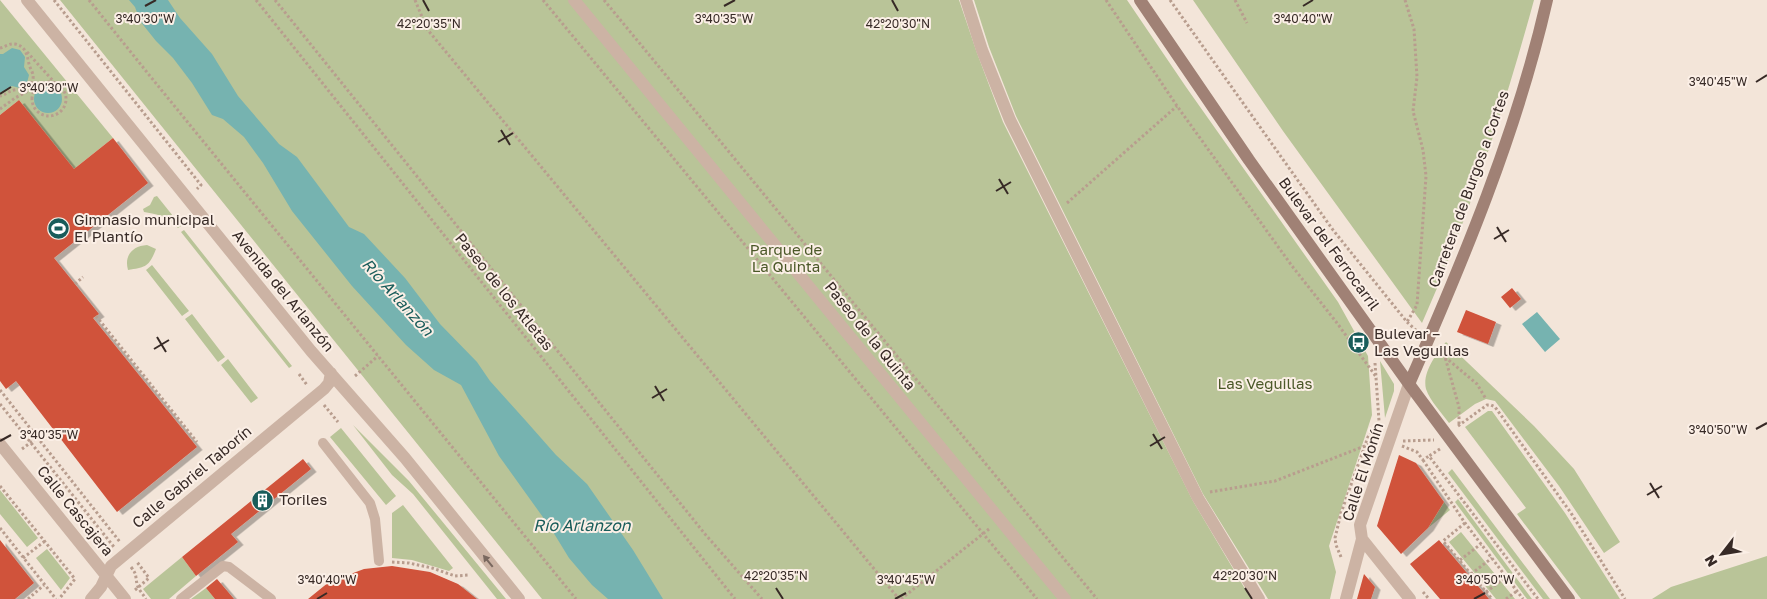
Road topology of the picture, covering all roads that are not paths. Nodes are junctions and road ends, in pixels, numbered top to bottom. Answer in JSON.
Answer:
{"nodes":[{"id":1,"x":27,"y":0,"type":"edge"},
{"id":2,"x":574,"y":0,"type":"edge"},
{"id":3,"x":966,"y":0,"type":"edge"},
{"id":4,"x":1140,"y":0,"type":"edge"},
{"id":5,"x":1547,"y":0,"type":"edge"},
{"id":6,"x":311,"y":351,"type":"junction"},
{"id":7,"x":331,"y":373,"type":"junction"},
{"id":8,"x":1409,"y":384,"type":"junction"},
{"id":9,"x":324,"y":389,"type":"junction"},
{"id":10,"x":323,"y":442,"type":"dead end"},
{"id":11,"x":0,"y":444,"type":"edge"},
{"id":12,"x":405,"y":458,"type":"junction"},
{"id":13,"x":1362,"y":539,"type":"junction"},
{"id":14,"x":379,"y":561,"type":"dead end"},
{"id":15,"x":106,"y":576,"type":"junction"},
{"id":16,"x":130,"y":596,"type":"edge"},
{"id":17,"x":91,"y":599,"type":"edge"},
{"id":18,"x":180,"y":599,"type":"edge"},
{"id":19,"x":271,"y":599,"type":"edge"},
{"id":20,"x":519,"y":599,"type":"edge"},
{"id":21,"x":1065,"y":599,"type":"edge"},
{"id":22,"x":1259,"y":599,"type":"edge"},
{"id":23,"x":1346,"y":599,"type":"edge"},
{"id":24,"x":1410,"y":599,"type":"edge"},
{"id":25,"x":1569,"y":599,"type":"edge"}],
"edges":[{"from":1,"to":6,"type":"street","name":"Avenida del Arlanzón"},
{"from":2,"to":21,"type":"street","name":"Paseo de la Quinta"},
{"from":3,"to":22,"type":"street"},
{"from":4,"to":8,"type":"main road","name":"Bulevar del Ferrocarril"},
{"from":5,"to":8,"type":"main road","name":"Carretera de Burgos a Cortes"},
{"from":6,"to":7,"type":"street","name":"Avenida del Arlanzón"},
{"from":6,"to":9,"type":"street"},
{"from":7,"to":9,"type":"street","name":"Calle Gabriel Taborín"},
{"from":7,"to":12,"type":"street","name":"Avenida del Arlanzón"},
{"from":8,"to":13,"type":"street","name":"Calle El Monín"},
{"from":8,"to":25,"type":"main road","name":"Bulevar del Ferrocarril"},
{"from":9,"to":12,"type":"street"},
{"from":9,"to":15,"type":"street","name":"Calle Gabriel Taborín"},
{"from":10,"to":14,"type":"lane"},
{"from":11,"to":15,"type":"street","name":"Calle Cascajera"},
{"from":20,"to":12,"type":"street","name":"Avenida del Arlanzón","one_way":true},
{"from":13,"to":23,"type":"street","name":"Calle El Monín"},
{"from":13,"to":24,"type":"street"},
{"from":15,"to":16,"type":"street","name":"Calle Cascajera"},
{"from":15,"to":17,"type":"street","name":"Calle Gabriel Taborín"},
{"from":18,"to":19,"type":"lane"}]}
